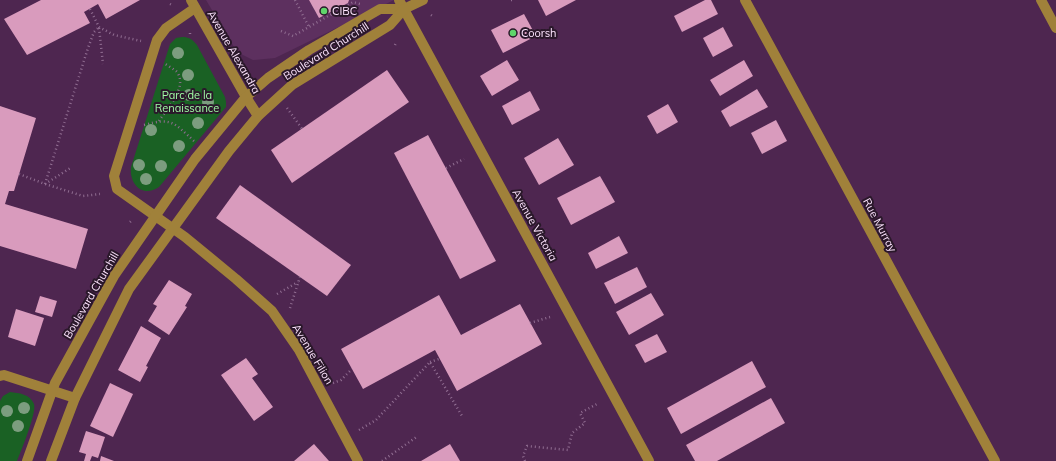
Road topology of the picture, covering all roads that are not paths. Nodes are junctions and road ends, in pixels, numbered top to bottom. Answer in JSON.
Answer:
{"nodes":[{"id":1,"x":423,"y":0,"type":"edge"},
{"id":2,"x":745,"y":0,"type":"edge"},
{"id":3,"x":1041,"y":0,"type":"edge"},
{"id":4,"x":193,"y":4,"type":"edge"},
{"id":5,"x":401,"y":4,"type":"edge"},
{"id":6,"x":1056,"y":28,"type":"edge"},
{"id":7,"x":246,"y":97,"type":"junction"},
{"id":8,"x":258,"y":116,"type":"junction"},
{"id":9,"x":155,"y":216,"type":"junction"},
{"id":10,"x":173,"y":228,"type":"junction"},
{"id":11,"x":0,"y":376,"type":"edge"},
{"id":12,"x":53,"y":390,"type":"junction"},
{"id":13,"x":74,"y":398,"type":"junction"},
{"id":14,"x":27,"y":461,"type":"edge"},
{"id":15,"x":51,"y":461,"type":"edge"},
{"id":16,"x":358,"y":461,"type":"edge"},
{"id":17,"x":649,"y":461,"type":"edge"},
{"id":18,"x":994,"y":461,"type":"edge"}],
"edges":[{"from":1,"to":5,"type":"street","name":"Boulevard Churchill"},
{"from":2,"to":18,"type":"street","name":"Rue Murray"},
{"from":3,"to":6,"type":"street"},
{"from":4,"to":7,"type":"street","name":"Avenue Alexandra"},
{"from":4,"to":9,"type":"street"},
{"from":5,"to":7,"type":"street","name":"Boulevard Churchill"},
{"from":5,"to":8,"type":"street","name":"Boulevard Churchill"},
{"from":5,"to":17,"type":"street","name":"Avenue Victoria"},
{"from":7,"to":8,"type":"street","name":"Avenue Alexandra"},
{"from":7,"to":9,"type":"street","name":"Boulevard Churchill"},
{"from":8,"to":10,"type":"street","name":"Boulevard Churchill"},
{"from":9,"to":10,"type":"street"},
{"from":9,"to":12,"type":"street","name":"Boulevard Churchill"},
{"from":10,"to":13,"type":"street","name":"Boulevard Churchill"},
{"from":10,"to":16,"type":"street","name":"Avenue Filion"},
{"from":11,"to":12,"type":"street"},
{"from":12,"to":13,"type":"street"},
{"from":12,"to":14,"type":"street","name":"Boulevard Churchill"},
{"from":13,"to":15,"type":"street","name":"Boulevard Churchill"}]}
